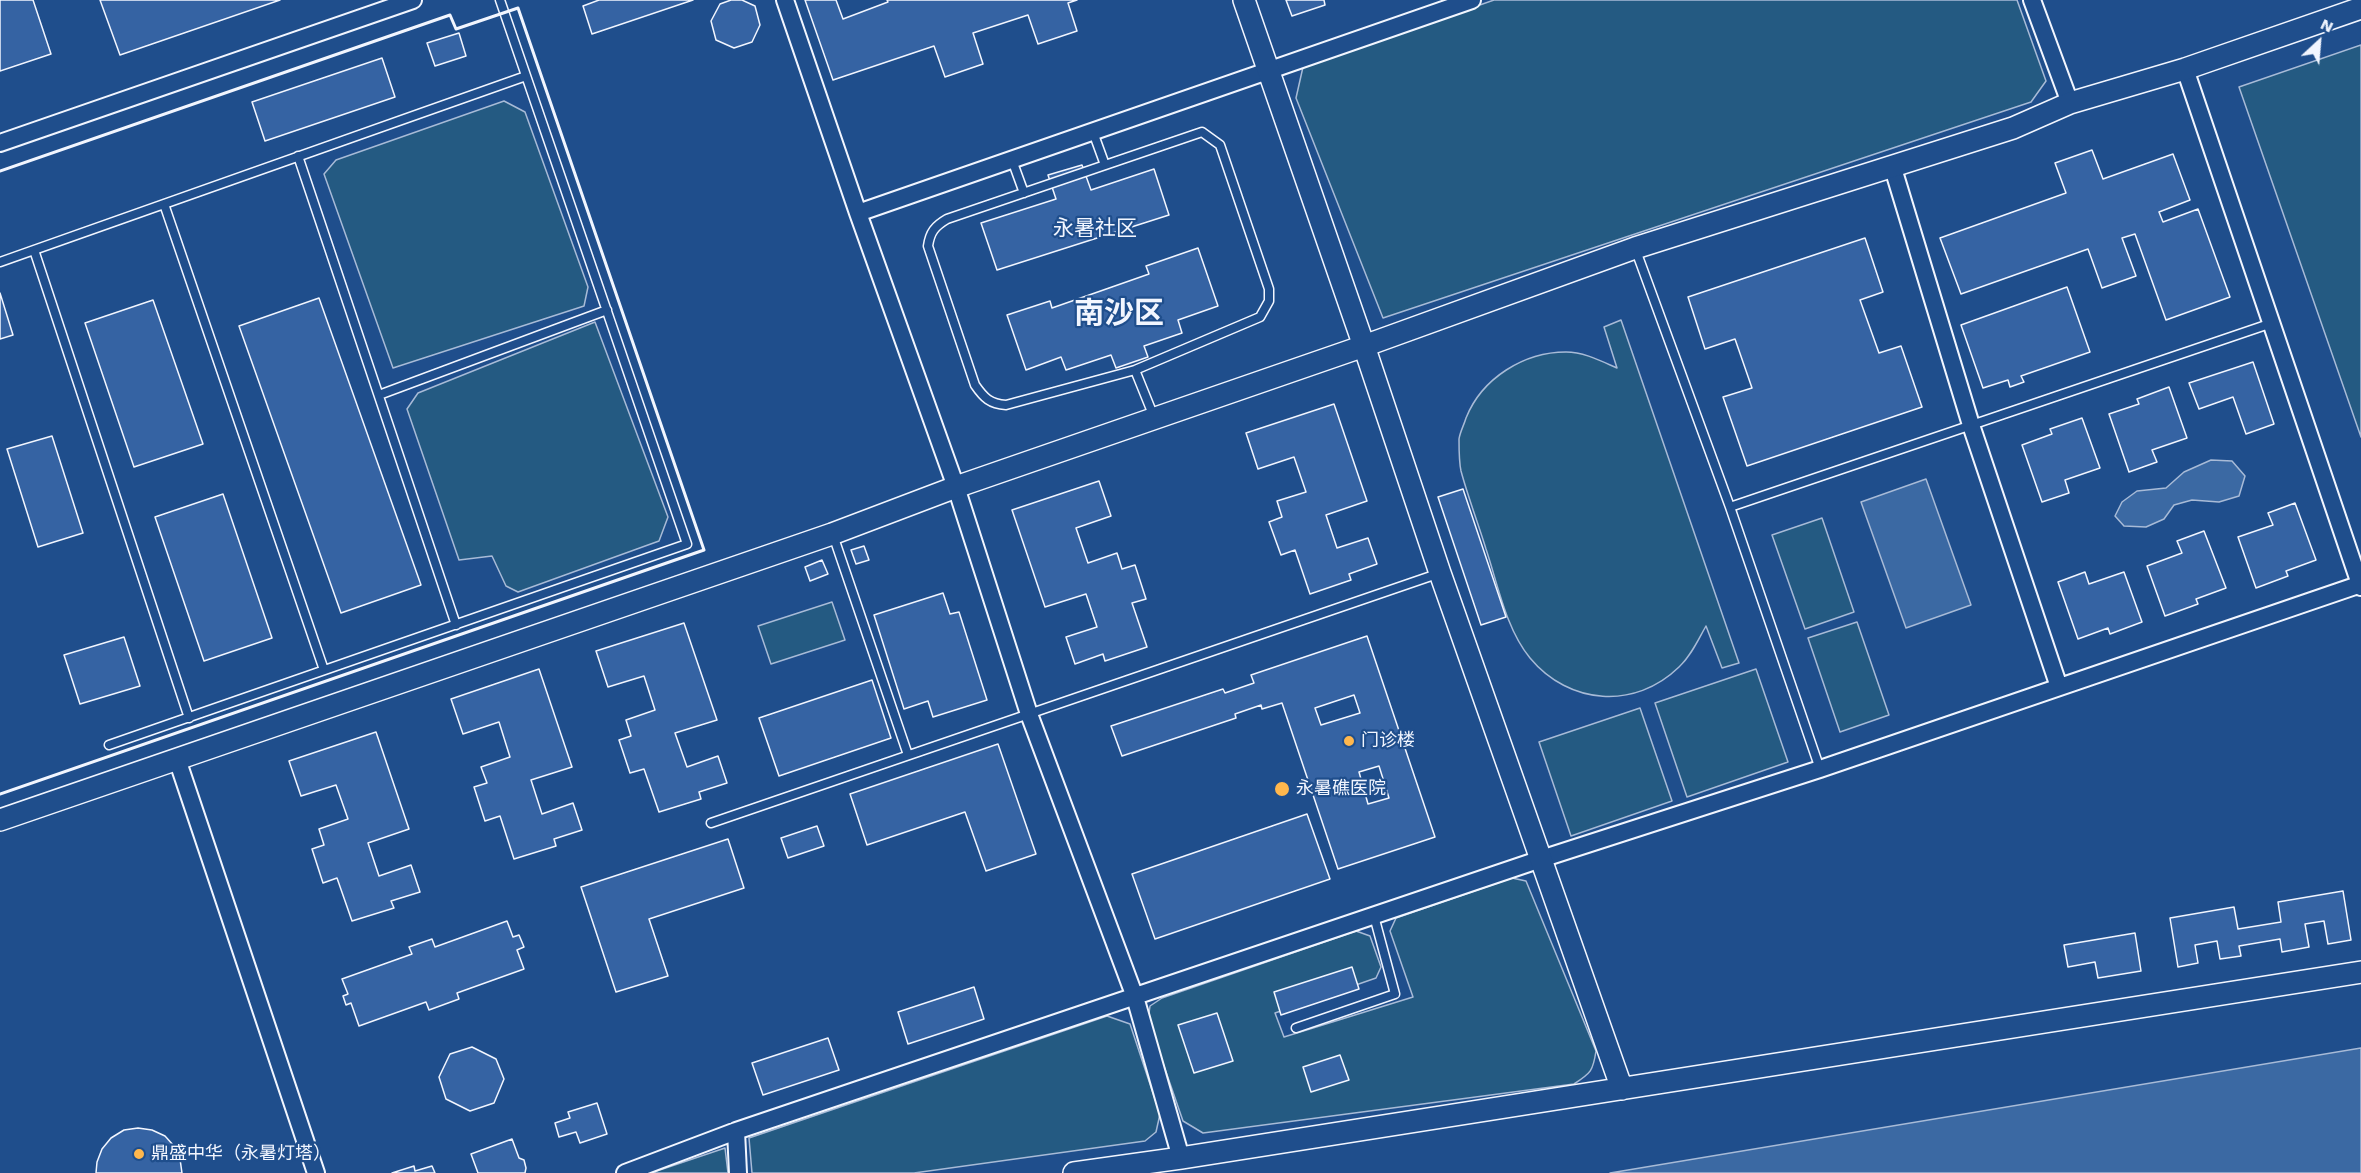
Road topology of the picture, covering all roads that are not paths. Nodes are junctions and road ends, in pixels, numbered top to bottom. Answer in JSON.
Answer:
{"nodes":[{"id":1,"x":414,"y":0,"type":"edge"},
{"id":2,"x":500,"y":0,"type":"edge"},
{"id":3,"x":785,"y":0,"type":"edge"},
{"id":4,"x":1244,"y":0,"type":"edge"},
{"id":5,"x":1472,"y":0,"type":"edge"},
{"id":6,"x":2032,"y":0,"type":"edge"},
{"id":7,"x":2361,"y":8,"type":"edge"},
{"id":8,"x":2185,"y":69,"type":"junction"},
{"id":9,"x":1268,"y":71,"type":"junction"},
{"id":10,"x":526,"y":76,"type":"junction"},
{"id":11,"x":2070,"y":103,"type":"junction"},
{"id":12,"x":1093,"y":132,"type":"junction"},
{"id":13,"x":0,"y":143,"type":"edge"},
{"id":14,"x":298,"y":156,"type":"junction"},
{"id":15,"x":1012,"y":160,"type":"junction"},
{"id":16,"x":1105,"y":165,"type":"junction"},
{"id":17,"x":1892,"y":165,"type":"junction"},
{"id":18,"x":1024,"y":193,"type":"junction"},
{"id":19,"x":164,"y":204,"type":"junction"},
{"id":20,"x":858,"y":213,"type":"junction"},
{"id":21,"x":1635,"y":248,"type":"junction"},
{"id":22,"x":34,"y":250,"type":"junction"},
{"id":23,"x":0,"y":262,"type":"edge"},
{"id":24,"x":607,"y":310,"type":"junction"},
{"id":25,"x":2272,"y":324,"type":"junction"},
{"id":26,"x":1364,"y":346,"type":"junction"},
{"id":27,"x":1135,"y":370,"type":"junction"},
{"id":28,"x":379,"y":395,"type":"junction"},
{"id":29,"x":1154,"y":418,"type":"junction"},
{"id":30,"x":1971,"y":425,"type":"junction"},
{"id":31,"x":956,"y":487,"type":"junction"},
{"id":32,"x":1730,"y":507,"type":"junction"},
{"id":33,"x":832,"y":534,"type":"junction"},
{"id":34,"x":1440,"y":573,"type":"junction"},
{"id":35,"x":2361,"y":585,"type":"edge"},
{"id":36,"x":456,"y":625,"type":"junction"},
{"id":37,"x":324,"y":670,"type":"junction"},
{"id":38,"x":2059,"y":687,"type":"junction"},
{"id":39,"x":1029,"y":714,"type":"junction"},
{"id":40,"x":189,"y":718,"type":"junction"},
{"id":41,"x":109,"y":745,"type":"dead end"},
{"id":42,"x":908,"y":755,"type":"junction"},
{"id":43,"x":177,"y":759,"type":"junction"},
{"id":44,"x":1820,"y":769,"type":"junction"},
{"id":45,"x":0,"y":820,"type":"edge"},
{"id":46,"x":711,"y":823,"type":"dead end"},
{"id":47,"x":1540,"y":859,"type":"junction"},
{"id":48,"x":1374,"y":916,"type":"junction"},
{"id":49,"x":2361,"y":972,"type":"edge"},
{"id":50,"x":1135,"y":997,"type":"junction"},
{"id":51,"x":1296,"y":1028,"type":"dead end"},
{"id":52,"x":1622,"y":1089,"type":"junction"},
{"id":53,"x":736,"y":1131,"type":"junction"},
{"id":54,"x":1180,"y":1158,"type":"junction"},
{"id":55,"x":316,"y":1173,"type":"edge"},
{"id":56,"x":625,"y":1173,"type":"edge"},
{"id":57,"x":738,"y":1173,"type":"edge"},
{"id":58,"x":1074,"y":1173,"type":"edge"}],
"edges":[{"from":1,"to":13,"type":"street"},
{"from":2,"to":10,"type":"lane"},
{"from":3,"to":20,"type":"street"},
{"from":4,"to":9,"type":"street"},
{"from":5,"to":9,"type":"street"},
{"from":6,"to":11,"type":"street"},
{"from":7,"to":8,"type":"street"},
{"from":8,"to":11,"type":"street"},
{"from":8,"to":25,"type":"street"},
{"from":9,"to":12,"type":"street"},
{"from":9,"to":26,"type":"street"},
{"from":10,"to":14,"type":"lane"},
{"from":10,"to":24,"type":"lane"},
{"from":11,"to":17,"type":"street"},
{"from":12,"to":15,"type":"street"},
{"from":12,"to":16,"type":"lane"},
{"from":14,"to":19,"type":"lane"},
{"from":14,"to":28,"type":"lane"},
{"from":15,"to":18,"type":"lane"},
{"from":15,"to":20,"type":"street"},
{"from":16,"to":18,"type":"lane"},
{"from":16,"to":27,"type":"lane"},
{"from":17,"to":21,"type":"street"},
{"from":17,"to":30,"type":"street"},
{"from":18,"to":27,"type":"lane"},
{"from":19,"to":22,"type":"lane"},
{"from":19,"to":37,"type":"lane"},
{"from":20,"to":31,"type":"street"},
{"from":21,"to":26,"type":"street"},
{"from":21,"to":32,"type":"lane"},
{"from":22,"to":23,"type":"lane"},
{"from":22,"to":40,"type":"lane"},
{"from":24,"to":28,"type":"lane"},
{"from":24,"to":36,"type":"lane"},
{"from":25,"to":30,"type":"lane"},
{"from":25,"to":35,"type":"street"},
{"from":26,"to":29,"type":"street"},
{"from":26,"to":34,"type":"street"},
{"from":27,"to":29,"type":"lane"},
{"from":28,"to":36,"type":"lane"},
{"from":29,"to":31,"type":"street"},
{"from":30,"to":32,"type":"lane"},
{"from":30,"to":38,"type":"street"},
{"from":31,"to":33,"type":"street"},
{"from":31,"to":39,"type":"street"},
{"from":32,"to":44,"type":"lane"},
{"from":33,"to":42,"type":"lane"},
{"from":33,"to":43,"type":"street"},
{"from":34,"to":39,"type":"lane"},
{"from":34,"to":47,"type":"street"},
{"from":35,"to":38,"type":"street"},
{"from":36,"to":37,"type":"lane"},
{"from":37,"to":40,"type":"lane"},
{"from":38,"to":44,"type":"street"},
{"from":39,"to":42,"type":"lane"},
{"from":39,"to":50,"type":"street"},
{"from":40,"to":41,"type":"lane"},
{"from":42,"to":46,"type":"lane"},
{"from":43,"to":45,"type":"street"},
{"from":43,"to":55,"type":"street"},
{"from":44,"to":47,"type":"street"},
{"from":47,"to":48,"type":"street"},
{"from":47,"to":52,"type":"street"},
{"from":48,"to":50,"type":"street"},
{"from":48,"to":51,"type":"lane"},
{"from":49,"to":52,"type":"street"},
{"from":50,"to":53,"type":"street"},
{"from":50,"to":54,"type":"street"},
{"from":52,"to":54,"type":"street"},
{"from":53,"to":56,"type":"street"},
{"from":53,"to":57,"type":"street"},
{"from":54,"to":58,"type":"street"}]}
